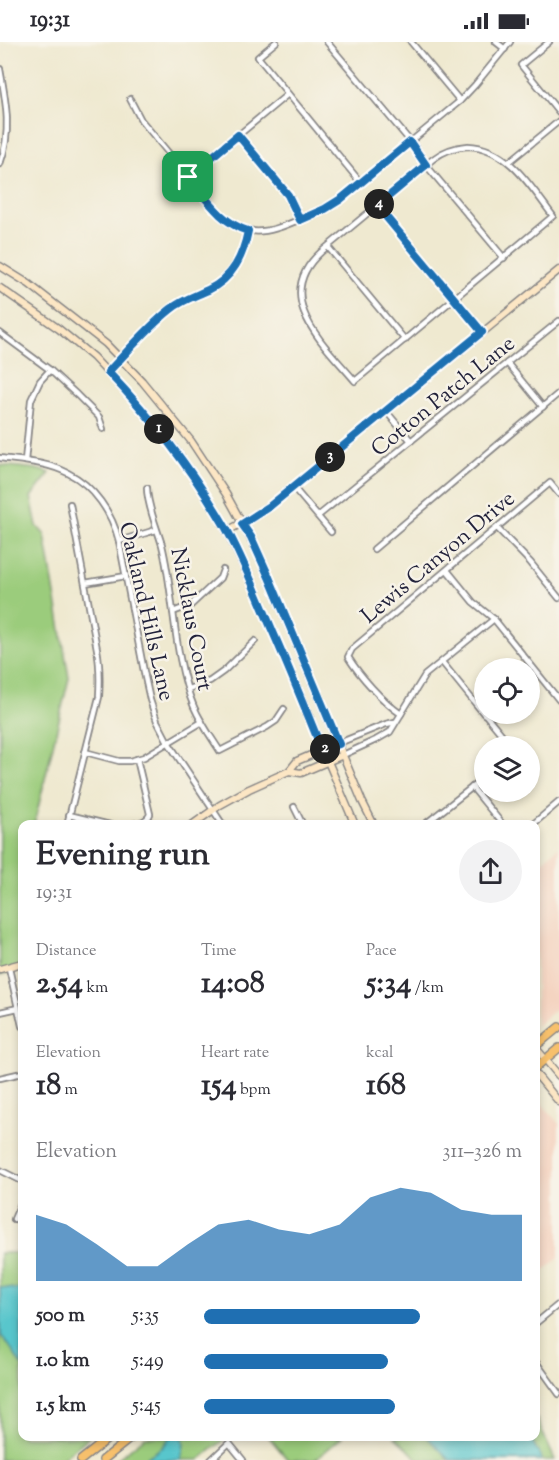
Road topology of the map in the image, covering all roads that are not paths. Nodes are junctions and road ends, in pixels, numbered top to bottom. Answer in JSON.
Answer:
{"nodes":[{"id":1,"x":276,"y":42,"type":"edge"},
{"id":2,"x":327,"y":42,"type":"edge"},
{"id":3,"x":411,"y":42,"type":"edge"},
{"id":4,"x":496,"y":42,"type":"edge"},
{"id":5,"x":510,"y":42,"type":"edge"},
{"id":6,"x":549,"y":42,"type":"edge"},
{"id":7,"x":505,"y":49,"type":"junction"},
{"id":8,"x":0,"y":69,"type":"edge"},
{"id":9,"x":288,"y":94,"type":"junction"},
{"id":10,"x":130,"y":99,"type":"dead end"},
{"id":11,"x":460,"y":101,"type":"junction"},
{"id":12,"x":559,"y":112,"type":"edge"},
{"id":13,"x":559,"y":121,"type":"edge"},
{"id":14,"x":238,"y":135,"type":"junction"},
{"id":15,"x":410,"y":142,"type":"junction"},
{"id":16,"x":509,"y":162,"type":"junction"},
{"id":17,"x":0,"y":164,"type":"edge"},
{"id":18,"x":426,"y":165,"type":"junction"},
{"id":19,"x":188,"y":177,"type":"junction"},
{"id":20,"x":361,"y":183,"type":"junction"},
{"id":21,"x":377,"y":206,"type":"junction"},
{"id":22,"x":300,"y":220,"type":"junction"},
{"id":23,"x":248,"y":231,"type":"junction"},
{"id":24,"x":328,"y":247,"type":"junction"},
{"id":25,"x":504,"y":258,"type":"junction"},
{"id":26,"x":0,"y":266,"type":"edge"},
{"id":27,"x":559,"y":270,"type":"edge"},
{"id":28,"x":0,"y":288,"type":"edge"},
{"id":29,"x":454,"y":299,"type":"junction"},
{"id":30,"x":559,"y":321,"type":"edge"},
{"id":31,"x":482,"y":332,"type":"junction"},
{"id":32,"x":0,"y":333,"type":"edge"},
{"id":33,"x":405,"y":340,"type":"junction"},
{"id":34,"x":120,"y":358,"type":"junction"},
{"id":35,"x":507,"y":363,"type":"junction"},
{"id":36,"x":50,"y":370,"type":"junction"},
{"id":37,"x":108,"y":372,"type":"junction"},
{"id":38,"x":559,"y":393,"type":"edge"},
{"id":39,"x":543,"y":407,"type":"junction"},
{"id":40,"x":386,"y":411,"type":"junction"},
{"id":41,"x":103,"y":429,"type":"dead end"},
{"id":42,"x":411,"y":441,"type":"junction"},
{"id":43,"x":0,"y":458,"type":"edge"},
{"id":44,"x":25,"y":461,"type":"junction"},
{"id":45,"x":293,"y":487,"type":"junction"},
{"id":46,"x":147,"y":488,"type":"dead end"},
{"id":47,"x":559,"y":494,"type":"edge"},
{"id":48,"x":70,"y":504,"type":"dead end"},
{"id":49,"x":318,"y":516,"type":"junction"},
{"id":50,"x":242,"y":524,"type":"junction"},
{"id":51,"x":497,"y":528,"type":"junction"},
{"id":52,"x":156,"y":530,"type":"junction"},
{"id":53,"x":227,"y":531,"type":"junction"},
{"id":54,"x":331,"y":532,"type":"dead end"},
{"id":55,"x":119,"y":541,"type":"junction"},
{"id":56,"x":374,"y":549,"type":"dead end"},
{"id":57,"x":223,"y":570,"type":"dead end"},
{"id":58,"x":447,"y":570,"type":"junction"},
{"id":59,"x":126,"y":576,"type":"junction"},
{"id":60,"x":85,"y":583,"type":"junction"},
{"id":61,"x":559,"y":598,"type":"edge"},
{"id":62,"x":173,"y":612,"type":"junction"},
{"id":63,"x":494,"y":619,"type":"junction"},
{"id":64,"x":255,"y":641,"type":"dead end"},
{"id":65,"x":442,"y":662,"type":"junction"},
{"id":66,"x":188,"y":689,"type":"junction"},
{"id":67,"x":559,"y":700,"type":"edge"},
{"id":68,"x":474,"y":701,"type":"edge"},
{"id":69,"x":284,"y":709,"type":"dead end"},
{"id":70,"x":401,"y":714,"type":"junction"},
{"id":71,"x":202,"y":722,"type":"junction"},
{"id":72,"x":395,"y":722,"type":"junction"},
{"id":73,"x":493,"y":724,"type":"edge"},
{"id":74,"x":503,"y":736,"type":"edge"},
{"id":75,"x":168,"y":742,"type":"junction"},
{"id":76,"x":339,"y":744,"type":"junction"},
{"id":77,"x":322,"y":750,"type":"junction"},
{"id":78,"x":85,"y":752,"type":"junction"},
{"id":79,"x":343,"y":755,"type":"junction"},
{"id":80,"x":137,"y":759,"type":"junction"},
{"id":81,"x":327,"y":762,"type":"junction"},
{"id":82,"x":289,"y":771,"type":"junction"},
{"id":83,"x":472,"y":788,"type":"joint"},
{"id":84,"x":559,"y":802,"type":"edge"},
{"id":85,"x":294,"y":807,"type":"dead end"},
{"id":86,"x":213,"y":810,"type":"junction"},
{"id":87,"x":69,"y":815,"type":"junction"},
{"id":88,"x":68,"y":820,"type":"edge"},
{"id":89,"x":90,"y":820,"type":"edge"},
{"id":90,"x":146,"y":820,"type":"edge"},
{"id":91,"x":199,"y":820,"type":"edge"},
{"id":92,"x":220,"y":820,"type":"edge"},
{"id":93,"x":300,"y":820,"type":"edge"},
{"id":94,"x":353,"y":820,"type":"edge"},
{"id":95,"x":372,"y":820,"type":"edge"},
{"id":96,"x":430,"y":820,"type":"edge"},
{"id":97,"x":499,"y":820,"type":"edge"},
{"id":98,"x":538,"y":820,"type":"edge"},
{"id":99,"x":18,"y":965,"type":"edge"},
{"id":100,"x":9,"y":968,"type":"junction"},
{"id":101,"x":0,"y":969,"type":"edge"},
{"id":102,"x":18,"y":1008,"type":"joint"},
{"id":103,"x":0,"y":1012,"type":"edge"},
{"id":104,"x":559,"y":1027,"type":"edge"},
{"id":105,"x":540,"y":1044,"type":"edge"},
{"id":106,"x":559,"y":1048,"type":"edge"},
{"id":107,"x":540,"y":1052,"type":"edge"},
{"id":108,"x":545,"y":1059,"type":"junction"},
{"id":109,"x":540,"y":1063,"type":"edge"},
{"id":110,"x":18,"y":1074,"type":"edge"},
{"id":111,"x":559,"y":1076,"type":"edge"},
{"id":112,"x":0,"y":1078,"type":"edge"},
{"id":113,"x":540,"y":1079,"type":"edge"},
{"id":114,"x":559,"y":1102,"type":"edge"},
{"id":115,"x":0,"y":1170,"type":"edge"},
{"id":116,"x":18,"y":1179,"type":"edge"},
{"id":117,"x":18,"y":1210,"type":"edge"},
{"id":118,"x":14,"y":1219,"type":"dead end"},
{"id":119,"x":559,"y":1304,"type":"edge"},
{"id":120,"x":540,"y":1320,"type":"edge"},
{"id":121,"x":540,"y":1368,"type":"edge"},
{"id":122,"x":559,"y":1394,"type":"edge"},
{"id":123,"x":105,"y":1441,"type":"edge"},
{"id":124,"x":127,"y":1441,"type":"edge"},
{"id":125,"x":81,"y":1460,"type":"edge"},
{"id":126,"x":103,"y":1460,"type":"edge"},
{"id":127,"x":211,"y":1460,"type":"edge"},
{"id":128,"x":243,"y":1460,"type":"edge"}],
"edges":[{"from":1,"to":9,"type":"street"},
{"from":2,"to":15,"type":"street"},
{"from":3,"to":11,"type":"street"},
{"from":4,"to":7,"type":"street"},
{"from":5,"to":7,"type":"street"},
{"from":6,"to":12,"type":"street"},
{"from":7,"to":11,"type":"street"},
{"from":8,"to":17,"type":"street"},
{"from":9,"to":14,"type":"street"},
{"from":9,"to":20,"type":"street"},
{"from":10,"to":19,"type":"street"},
{"from":11,"to":15,"type":"street"},
{"from":13,"to":16,"type":"street"},
{"from":14,"to":19,"type":"street"},
{"from":14,"to":22,"type":"street"},
{"from":15,"to":18,"type":"street"},
{"from":15,"to":20,"type":"street"},
{"from":16,"to":18,"type":"street"},
{"from":16,"to":25,"type":"street"},
{"from":18,"to":21,"type":"street"},
{"from":18,"to":25,"type":"street"},
{"from":19,"to":23,"type":"street"},
{"from":20,"to":22,"type":"street"},
{"from":21,"to":24,"type":"street"},
{"from":21,"to":29,"type":"street"},
{"from":22,"to":23,"type":"street"},
{"from":23,"to":34,"type":"street"},
{"from":24,"to":33,"type":"street"},
{"from":24,"to":33,"type":"street"},
{"from":25,"to":29,"type":"street"},
{"from":26,"to":34,"type":"street"},
{"from":27,"to":31,"type":"street"},
{"from":28,"to":37,"type":"street"},
{"from":29,"to":31,"type":"street"},
{"from":29,"to":33,"type":"street"},
{"from":30,"to":35,"type":"street","name":"Cotton Patch Lane"},
{"from":31,"to":40,"type":"street"},
{"from":32,"to":36,"type":"street"},
{"from":34,"to":37,"type":"street"},
{"from":34,"to":50,"type":"street"},
{"from":35,"to":39,"type":"street"},
{"from":35,"to":42,"type":"street","name":"Cotton Patch Lane"},
{"from":36,"to":41,"type":"street"},
{"from":36,"to":44,"type":"street"},
{"from":37,"to":53,"type":"street"},
{"from":38,"to":39,"type":"street"},
{"from":39,"to":56,"type":"street"},
{"from":40,"to":42,"type":"street"},
{"from":40,"to":45,"type":"street"},
{"from":42,"to":49,"type":"street","name":"Cotton Patch Lane"},
{"from":43,"to":44,"type":"street","name":"Oakland Hills Lane"},
{"from":44,"to":55,"type":"street","name":"Oakland Hills Lane"},
{"from":45,"to":49,"type":"street"},
{"from":45,"to":50,"type":"street"},
{"from":46,"to":52,"type":"street","name":"Nicklaus Court"},
{"from":47,"to":51,"type":"street","name":"Lewis Canyon Drive"},
{"from":48,"to":60,"type":"street"},
{"from":49,"to":54,"type":"street"},
{"from":50,"to":53,"type":"street"},
{"from":50,"to":76,"type":"street"},
{"from":51,"to":58,"type":"street","name":"Lewis Canyon Drive"},
{"from":51,"to":61,"type":"street"},
{"from":52,"to":55,"type":"street"},
{"from":52,"to":62,"type":"street","name":"Nicklaus Court"},
{"from":53,"to":77,"type":"street"},
{"from":55,"to":59,"type":"street","name":"Oakland Hills Lane"},
{"from":57,"to":62,"type":"street"},
{"from":58,"to":63,"type":"street"},
{"from":58,"to":70,"type":"street","name":"Lewis Canyon Drive"},
{"from":59,"to":60,"type":"street"},
{"from":59,"to":75,"type":"street","name":"Oakland Hills Lane"},
{"from":60,"to":78,"type":"street"},
{"from":62,"to":66,"type":"street","name":"Nicklaus Court"},
{"from":63,"to":65,"type":"street"},
{"from":63,"to":67,"type":"street"},
{"from":64,"to":66,"type":"street"},
{"from":65,"to":68,"type":"street"},
{"from":65,"to":70,"type":"street"},
{"from":66,"to":71,"type":"street","name":"Nicklaus Court"},
{"from":69,"to":71,"type":"street","name":"Nicklaus Court"},
{"from":70,"to":72,"type":"street"},
{"from":71,"to":75,"type":"street"},
{"from":72,"to":76,"type":"street"},
{"from":72,"to":79,"type":"street"},
{"from":73,"to":74,"type":"street"},
{"from":75,"to":80,"type":"street"},
{"from":75,"to":86,"type":"street","name":"Oakland Hills Lane"},
{"from":76,"to":77,"type":"street"},
{"from":76,"to":79,"type":"street"},
{"from":77,"to":81,"type":"street"},
{"from":77,"to":82,"type":"street"},
{"from":78,"to":80,"type":"street"},
{"from":78,"to":87,"type":"street"},
{"from":79,"to":81,"type":"street"},
{"from":79,"to":95,"type":"street"},
{"from":80,"to":90,"type":"street"},
{"from":81,"to":82,"type":"street"},
{"from":81,"to":94,"type":"street"},
{"from":82,"to":86,"type":"street"},
{"from":83,"to":96,"type":"street"},
{"from":83,"to":97,"type":"street"},
{"from":84,"to":98,"type":"street"},
{"from":85,"to":93,"type":"street"},
{"from":86,"to":91,"type":"street"},
{"from":86,"to":92,"type":"street","name":"Oakland Hills Lane"},
{"from":87,"to":88,"type":"street"},
{"from":87,"to":89,"type":"street"},
{"from":99,"to":100,"type":"street"},
{"from":100,"to":101,"type":"street"},
{"from":100,"to":102,"type":"street"},
{"from":102,"to":103,"type":"street"},
{"from":104,"to":105,"type":"main road"},
{"from":106,"to":108,"type":"main road"},
{"from":107,"to":108,"type":"street"},
{"from":108,"to":109,"type":"main road"},
{"from":108,"to":111,"type":"street"},
{"from":110,"to":112,"type":"street"},
{"from":113,"to":114,"type":"street"},
{"from":115,"to":116,"type":"street"},
{"from":117,"to":118,"type":"street"},
{"from":119,"to":120,"type":"street"},
{"from":121,"to":122,"type":"street"},
{"from":123,"to":125,"type":"main road"},
{"from":124,"to":126,"type":"main road"},
{"from":127,"to":128,"type":"street"}]}
